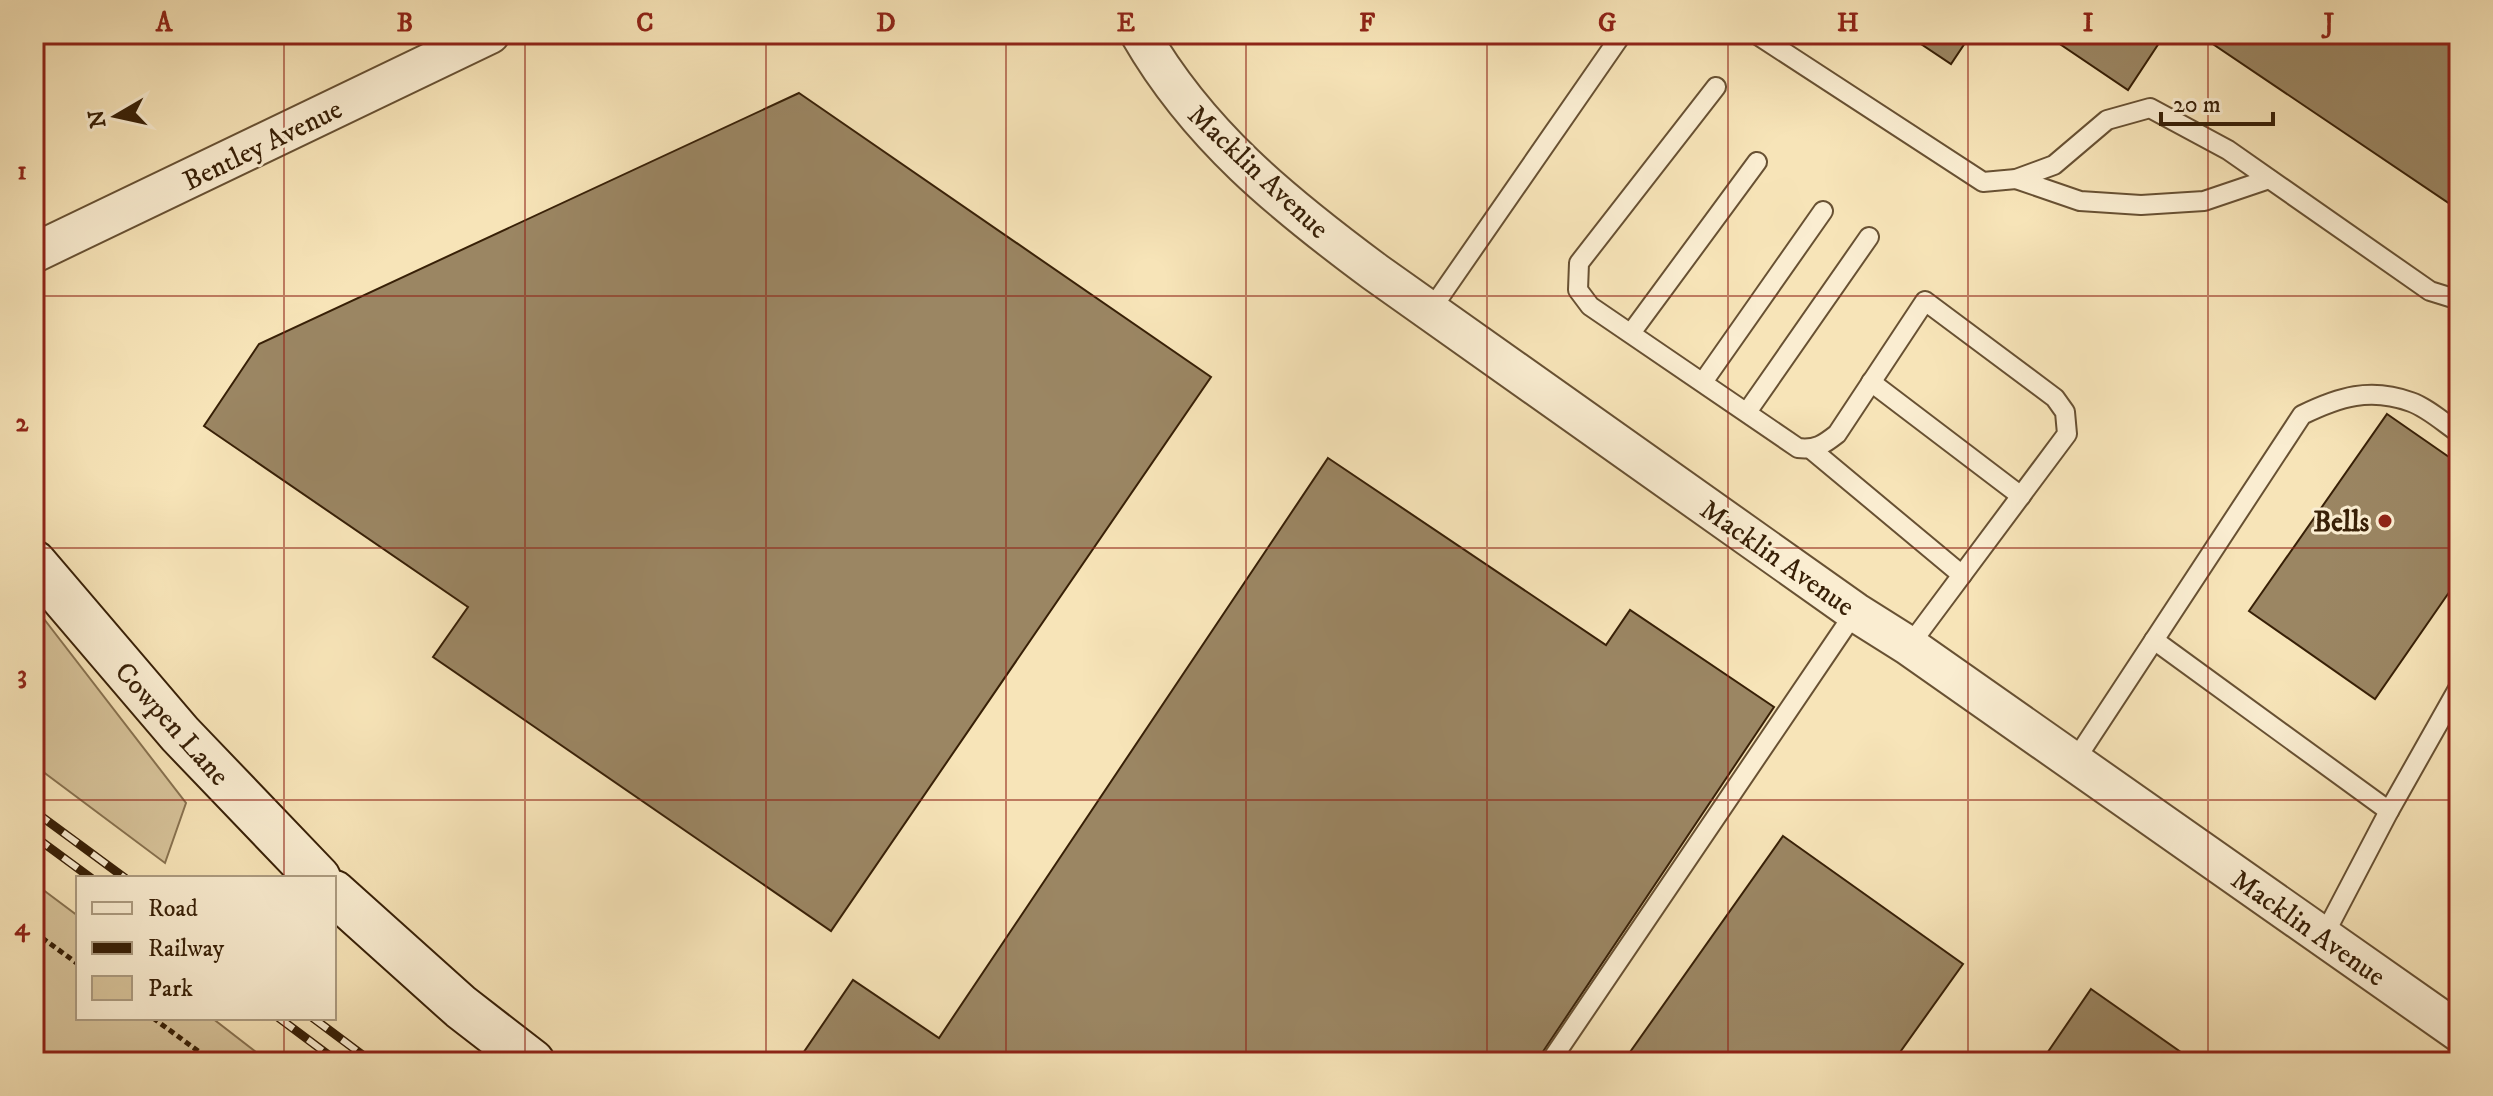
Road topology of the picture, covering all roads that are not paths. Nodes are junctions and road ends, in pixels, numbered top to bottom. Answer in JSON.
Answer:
{"nodes":[{"id":1,"x":490,"y":34,"type":"edge"},
{"id":2,"x":1140,"y":34,"type":"edge"},
{"id":3,"x":1622,"y":34,"type":"edge"},
{"id":4,"x":1764,"y":36,"type":"edge"},
{"id":5,"x":1716,"y":87,"type":"dead end"},
{"id":6,"x":1757,"y":162,"type":"dead end"},
{"id":7,"x":2016,"y":179,"type":"junction"},
{"id":8,"x":2269,"y":179,"type":"junction"},
{"id":9,"x":1823,"y":211,"type":"dead end"},
{"id":10,"x":1869,"y":237,"type":"dead end"},
{"id":11,"x":34,"y":253,"type":"edge"},
{"id":12,"x":2459,"y":300,"type":"edge"},
{"id":13,"x":1430,"y":311,"type":"junction"},
{"id":14,"x":1631,"y":333,"type":"junction"},
{"id":15,"x":1703,"y":382,"type":"junction"},
{"id":16,"x":1871,"y":382,"type":"junction"},
{"id":17,"x":1747,"y":412,"type":"junction"},
{"id":18,"x":2459,"y":433,"type":"edge"},
{"id":19,"x":1812,"y":450,"type":"junction"},
{"id":20,"x":2021,"y":496,"type":"junction"},
{"id":21,"x":34,"y":563,"type":"edge"},
{"id":22,"x":1962,"y":575,"type":"junction"},
{"id":23,"x":1855,"y":612,"type":"junction"},
{"id":24,"x":2154,"y":640,"type":"junction"},
{"id":25,"x":1909,"y":646,"type":"junction"},
{"id":26,"x":2459,"y":687,"type":"edge"},
{"id":27,"x":2074,"y":762,"type":"junction"},
{"id":28,"x":2389,"y":811,"type":"junction"},
{"id":29,"x":316,"y":876,"type":"edge"},
{"id":30,"x":336,"y":895,"type":"edge"},
{"id":31,"x":2323,"y":937,"type":"junction"},
{"id":32,"x":2459,"y":1032,"type":"edge"},
{"id":33,"x":532,"y":1062,"type":"edge"},
{"id":34,"x":1550,"y":1062,"type":"edge"}],
"edges":[{"from":1,"to":11,"type":"street","name":"Bentley Avenue"},
{"from":2,"to":13,"type":"street","name":"Macklin Avenue"},
{"from":3,"to":13,"type":"lane"},
{"from":4,"to":7,"type":"lane"},
{"from":5,"to":14,"type":"lane"},
{"from":6,"to":14,"type":"lane"},
{"from":7,"to":8,"type":"lane"},
{"from":7,"to":8,"type":"lane"},
{"from":8,"to":12,"type":"lane"},
{"from":9,"to":15,"type":"lane"},
{"from":10,"to":17,"type":"lane"},
{"from":13,"to":23,"type":"street","name":"Macklin Avenue"},
{"from":14,"to":15,"type":"lane"},
{"from":15,"to":17,"type":"lane"},
{"from":16,"to":19,"type":"lane"},
{"from":16,"to":20,"type":"lane"},
{"from":16,"to":20,"type":"lane"},
{"from":17,"to":19,"type":"lane"},
{"from":18,"to":24,"type":"lane"},
{"from":19,"to":22,"type":"lane"},
{"from":20,"to":22,"type":"lane"},
{"from":21,"to":29,"type":"street","name":"Cowpen Lane"},
{"from":22,"to":25,"type":"lane"},
{"from":23,"to":25,"type":"street","name":"Macklin Avenue"},
{"from":23,"to":34,"type":"lane"},
{"from":24,"to":27,"type":"lane"},
{"from":24,"to":28,"type":"lane"},
{"from":25,"to":27,"type":"street","name":"Macklin Avenue"},
{"from":26,"to":28,"type":"lane"},
{"from":27,"to":31,"type":"street","name":"Macklin Avenue"},
{"from":28,"to":31,"type":"lane"},
{"from":30,"to":33,"type":"street"},
{"from":31,"to":32,"type":"street","name":"Macklin Avenue"}]}
